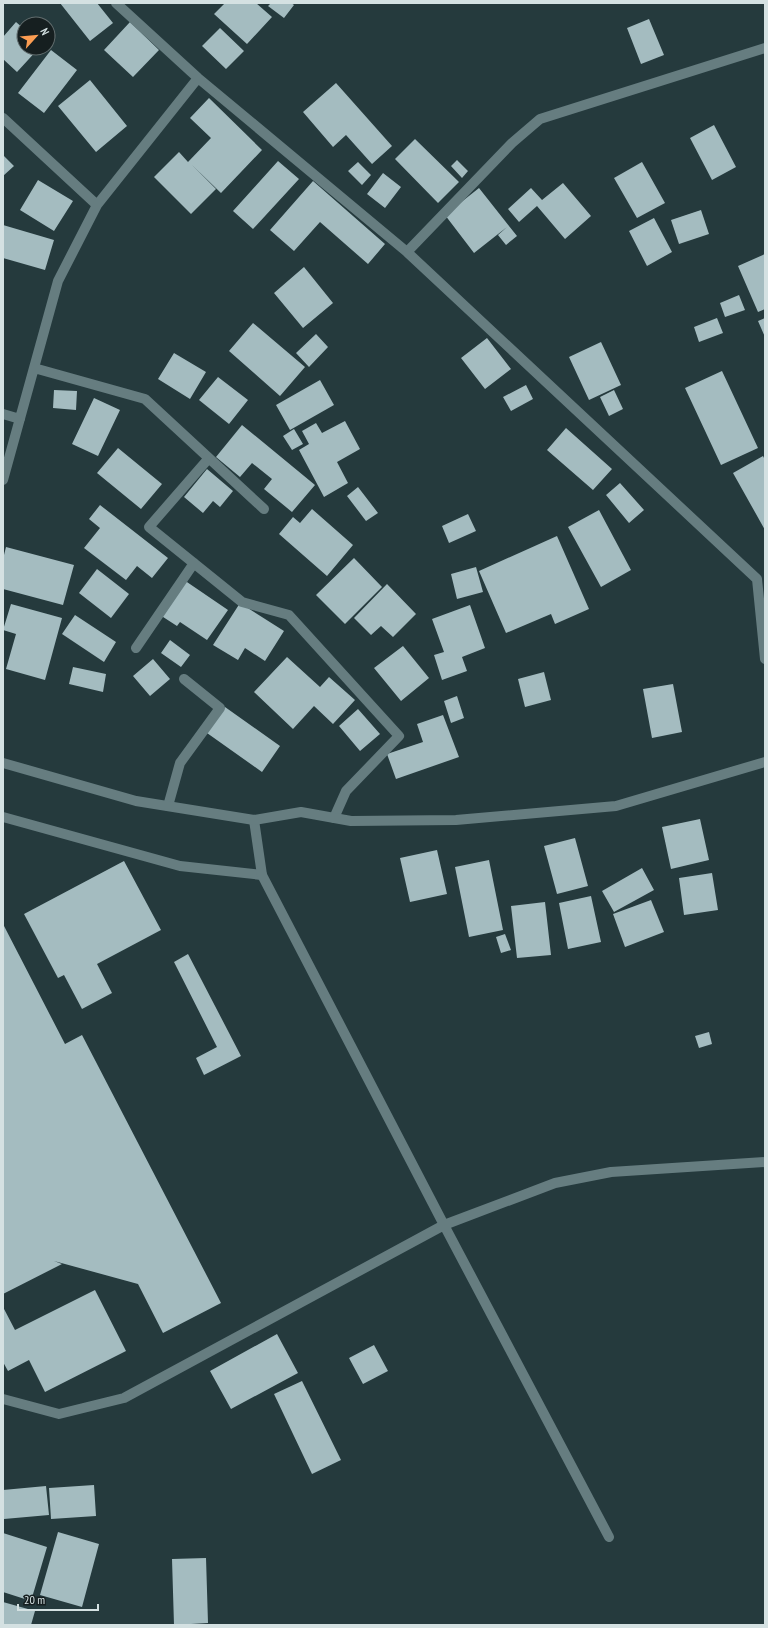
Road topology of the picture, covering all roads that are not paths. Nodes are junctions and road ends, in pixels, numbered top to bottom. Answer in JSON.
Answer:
{"nodes":[{"id":1,"x":116,"y":3,"type":"edge"},
{"id":2,"x":765,"y":48,"type":"edge"},
{"id":3,"x":198,"y":78,"type":"junction"},
{"id":4,"x":3,"y":118,"type":"edge"},
{"id":5,"x":97,"y":205,"type":"junction"},
{"id":6,"x":407,"y":252,"type":"junction"},
{"id":7,"x":34,"y":368,"type":"junction"},
{"id":8,"x":3,"y":414,"type":"edge"},
{"id":9,"x":20,"y":419,"type":"junction"},
{"id":10,"x":209,"y":458,"type":"junction"},
{"id":11,"x":3,"y":480,"type":"edge"},
{"id":12,"x":264,"y":509,"type":"dead end"},
{"id":13,"x":194,"y":563,"type":"junction"},
{"id":14,"x":136,"y":648,"type":"dead end"},
{"id":15,"x":765,"y":659,"type":"edge"},
{"id":16,"x":184,"y":679,"type":"dead end"},
{"id":17,"x":765,"y":762,"type":"edge"},
{"id":18,"x":3,"y":763,"type":"edge"},
{"id":19,"x":168,"y":806,"type":"junction"},
{"id":20,"x":3,"y":817,"type":"edge"},
{"id":21,"x":334,"y":818,"type":"junction"},
{"id":22,"x":254,"y":820,"type":"junction"},
{"id":23,"x":262,"y":875,"type":"junction"},
{"id":24,"x":765,"y":1162,"type":"edge"},
{"id":25,"x":444,"y":1226,"type":"junction"},
{"id":26,"x":3,"y":1399,"type":"edge"},
{"id":27,"x":609,"y":1537,"type":"dead end"}],
"edges":[{"from":1,"to":3,"type":"street"},
{"from":2,"to":6,"type":"street"},
{"from":3,"to":5,"type":"street"},
{"from":3,"to":6,"type":"street"},
{"from":4,"to":5,"type":"street"},
{"from":5,"to":7,"type":"street"},
{"from":6,"to":15,"type":"street"},
{"from":7,"to":9,"type":"street"},
{"from":7,"to":10,"type":"street"},
{"from":8,"to":9,"type":"street"},
{"from":9,"to":11,"type":"street"},
{"from":10,"to":12,"type":"street"},
{"from":10,"to":13,"type":"street"},
{"from":13,"to":14,"type":"street"},
{"from":13,"to":21,"type":"street"},
{"from":16,"to":19,"type":"street"},
{"from":17,"to":21,"type":"street"},
{"from":18,"to":19,"type":"street"},
{"from":19,"to":22,"type":"street"},
{"from":20,"to":23,"type":"street"},
{"from":21,"to":22,"type":"street"},
{"from":22,"to":23,"type":"street"},
{"from":23,"to":25,"type":"street"},
{"from":24,"to":25,"type":"street"},
{"from":25,"to":26,"type":"street"},
{"from":25,"to":27,"type":"street"}]}
